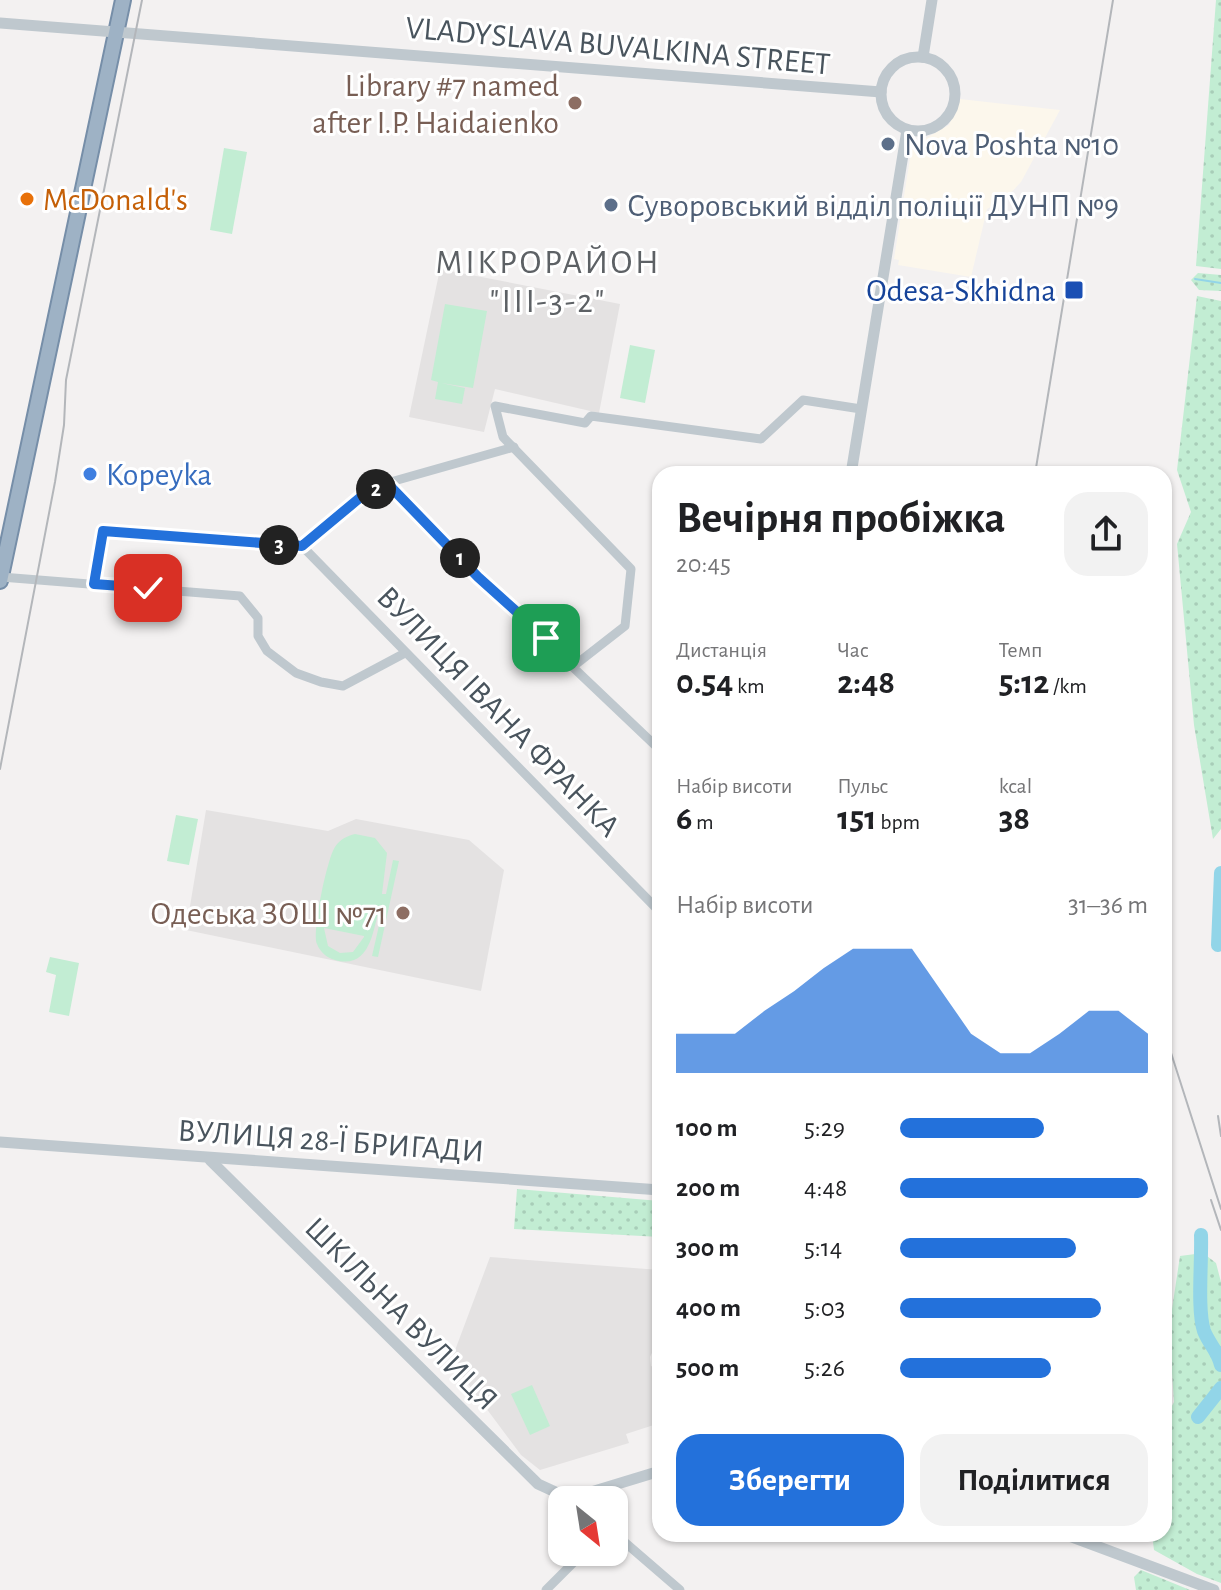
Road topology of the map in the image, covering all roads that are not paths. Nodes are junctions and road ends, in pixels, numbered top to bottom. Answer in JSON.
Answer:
{"nodes":[{"id":1,"x":123,"y":0,"type":"edge"},
{"id":2,"x":932,"y":0,"type":"edge"},
{"id":3,"x":0,"y":23,"type":"edge"},
{"id":4,"x":117,"y":29,"type":"junction"},
{"id":5,"x":923,"y":57,"type":"junction"},
{"id":6,"x":881,"y":92,"type":"junction"},
{"id":7,"x":907,"y":130,"type":"junction"},
{"id":8,"x":861,"y":409,"type":"junction"},
{"id":9,"x":514,"y":447,"type":"junction"},
{"id":10,"x":852,"y":466,"type":"edge"},
{"id":11,"x":387,"y":483,"type":"junction"},
{"id":12,"x":302,"y":546,"type":"junction"},
{"id":13,"x":0,"y":579,"type":"edge"},
{"id":14,"x":94,"y":584,"type":"junction"},
{"id":15,"x":405,"y":653,"type":"junction"},
{"id":16,"x":575,"y":665,"type":"junction"},
{"id":17,"x":652,"y":742,"type":"edge"},
{"id":18,"x":652,"y":904,"type":"edge"},
{"id":19,"x":0,"y":1142,"type":"edge"},
{"id":20,"x":209,"y":1159,"type":"junction"},
{"id":21,"x":652,"y":1190,"type":"edge"},
{"id":22,"x":652,"y":1474,"type":"edge"},
{"id":23,"x":614,"y":1486,"type":"edge"},
{"id":24,"x":548,"y":1489,"type":"edge"},
{"id":25,"x":1085,"y":1542,"type":"edge"},
{"id":26,"x":628,"y":1545,"type":"edge"},
{"id":27,"x":570,"y":1566,"type":"edge"},
{"id":28,"x":546,"y":1590,"type":"edge"},
{"id":29,"x":680,"y":1590,"type":"edge"},
{"id":30,"x":1214,"y":1590,"type":"edge"}],
"edges":[{"from":1,"to":4,"type":"highway"},
{"from":2,"to":5,"type":"street"},
{"from":3,"to":4,"type":"street"},
{"from":4,"to":6,"type":"street"},
{"from":4,"to":13,"type":"highway"},
{"from":5,"to":6,"type":"street"},
{"from":5,"to":7,"type":"street"},
{"from":6,"to":7,"type":"street"},
{"from":7,"to":8,"type":"street"},
{"from":8,"to":9,"type":"street"},
{"from":8,"to":10,"type":"street"},
{"from":9,"to":11,"type":"street"},
{"from":9,"to":16,"type":"street"},
{"from":11,"to":12,"type":"street"},
{"from":11,"to":16,"type":"street"},
{"from":12,"to":14,"type":"street"},
{"from":12,"to":15,"type":"street","name":"ВУЛИЦЯ ІВАНА ФРАНКА"},
{"from":13,"to":14,"type":"street"},
{"from":14,"to":15,"type":"street"},
{"from":15,"to":18,"type":"street","name":"ВУЛИЦЯ ІВАНА ФРАНКА"},
{"from":16,"to":17,"type":"street"},
{"from":19,"to":20,"type":"street","name":"ВУЛИЦЯ 28-Ї БРИГАДИ"},
{"from":20,"to":21,"type":"street","name":"ВУЛИЦЯ 28-Ї БРИГАДИ"},
{"from":20,"to":24,"type":"street","name":"ШКІЛЬНА ВУЛИЦЯ"},
{"from":22,"to":23,"type":"street","name":"ШКІЛЬНА ВУЛИЦЯ"},
{"from":25,"to":30,"type":"street"},
{"from":26,"to":29,"type":"street"},
{"from":27,"to":28,"type":"street"}]}
